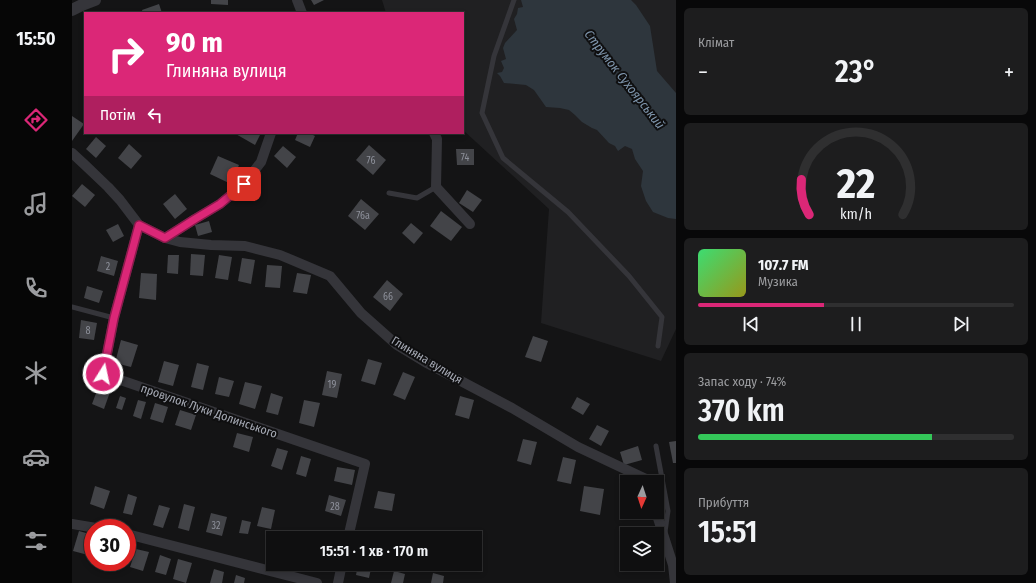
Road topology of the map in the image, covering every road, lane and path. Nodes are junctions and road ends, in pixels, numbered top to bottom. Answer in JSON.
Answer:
{"nodes":[{"id":1,"x":95,"y":0,"type":"edge"},
{"id":2,"x":297,"y":0,"type":"edge"},
{"id":3,"x":514,"y":0,"type":"edge"},
{"id":4,"x":72,"y":10,"type":"edge"},
{"id":5,"x":302,"y":12,"type":"edge"},
{"id":6,"x":271,"y":134,"type":"edge"},
{"id":7,"x":434,"y":134,"type":"edge"},
{"id":8,"x":72,"y":154,"type":"edge"},
{"id":9,"x":436,"y":187,"type":"junction"},
{"id":10,"x":389,"y":194,"type":"dead end"},
{"id":11,"x":470,"y":224,"type":"dead end"},
{"id":12,"x":139,"y":225,"type":"junction"},
{"id":13,"x":165,"y":238,"type":"junction"},
{"id":14,"x":72,"y":307,"type":"edge"},
{"id":15,"x":114,"y":318,"type":"junction"},
{"id":16,"x":658,"y":346,"type":"dead end"},
{"id":17,"x":656,"y":446,"type":"dead end"},
{"id":18,"x":638,"y":475,"type":"edge"},
{"id":19,"x":72,"y":524,"type":"edge"},
{"id":20,"x":84,"y":526,"type":"edge"},
{"id":21,"x":350,"y":531,"type":"edge"},
{"id":22,"x":136,"y":536,"type":"edge"},
{"id":23,"x":664,"y":537,"type":"joint"},
{"id":24,"x":674,"y":569,"type":"edge"},
{"id":25,"x":341,"y":571,"type":"edge"},
{"id":26,"x":317,"y":583,"type":"edge"},
{"id":27,"x":338,"y":583,"type":"edge"},
{"id":28,"x":675,"y":583,"type":"edge"}],
"edges":[{"from":1,"to":4,"type":"street"},
{"from":2,"to":5,"type":"street"},
{"from":3,"to":16,"type":"lane"},
{"from":6,"to":13,"type":"street"},
{"from":7,"to":9,"type":"street"},
{"from":8,"to":12,"type":"street","name":"Глиняна вулиця"},
{"from":9,"to":10,"type":"lane"},
{"from":9,"to":11,"type":"street"},
{"from":12,"to":13,"type":"street","name":"Глиняна вулиця"},
{"from":12,"to":15,"type":"street","name":"провулок Луки Долинського"},
{"from":13,"to":18,"type":"street","name":"Глиняна вулиця"},
{"from":14,"to":15,"type":"lane"},
{"from":15,"to":21,"type":"street","name":"провулок Луки Долинського"},
{"from":17,"to":23,"type":"lane"},
{"from":19,"to":20,"type":"street"},
{"from":22,"to":26,"type":"street"},
{"from":23,"to":24,"type":"street"},
{"from":24,"to":28,"type":"street"},
{"from":25,"to":27,"type":"street"}]}
